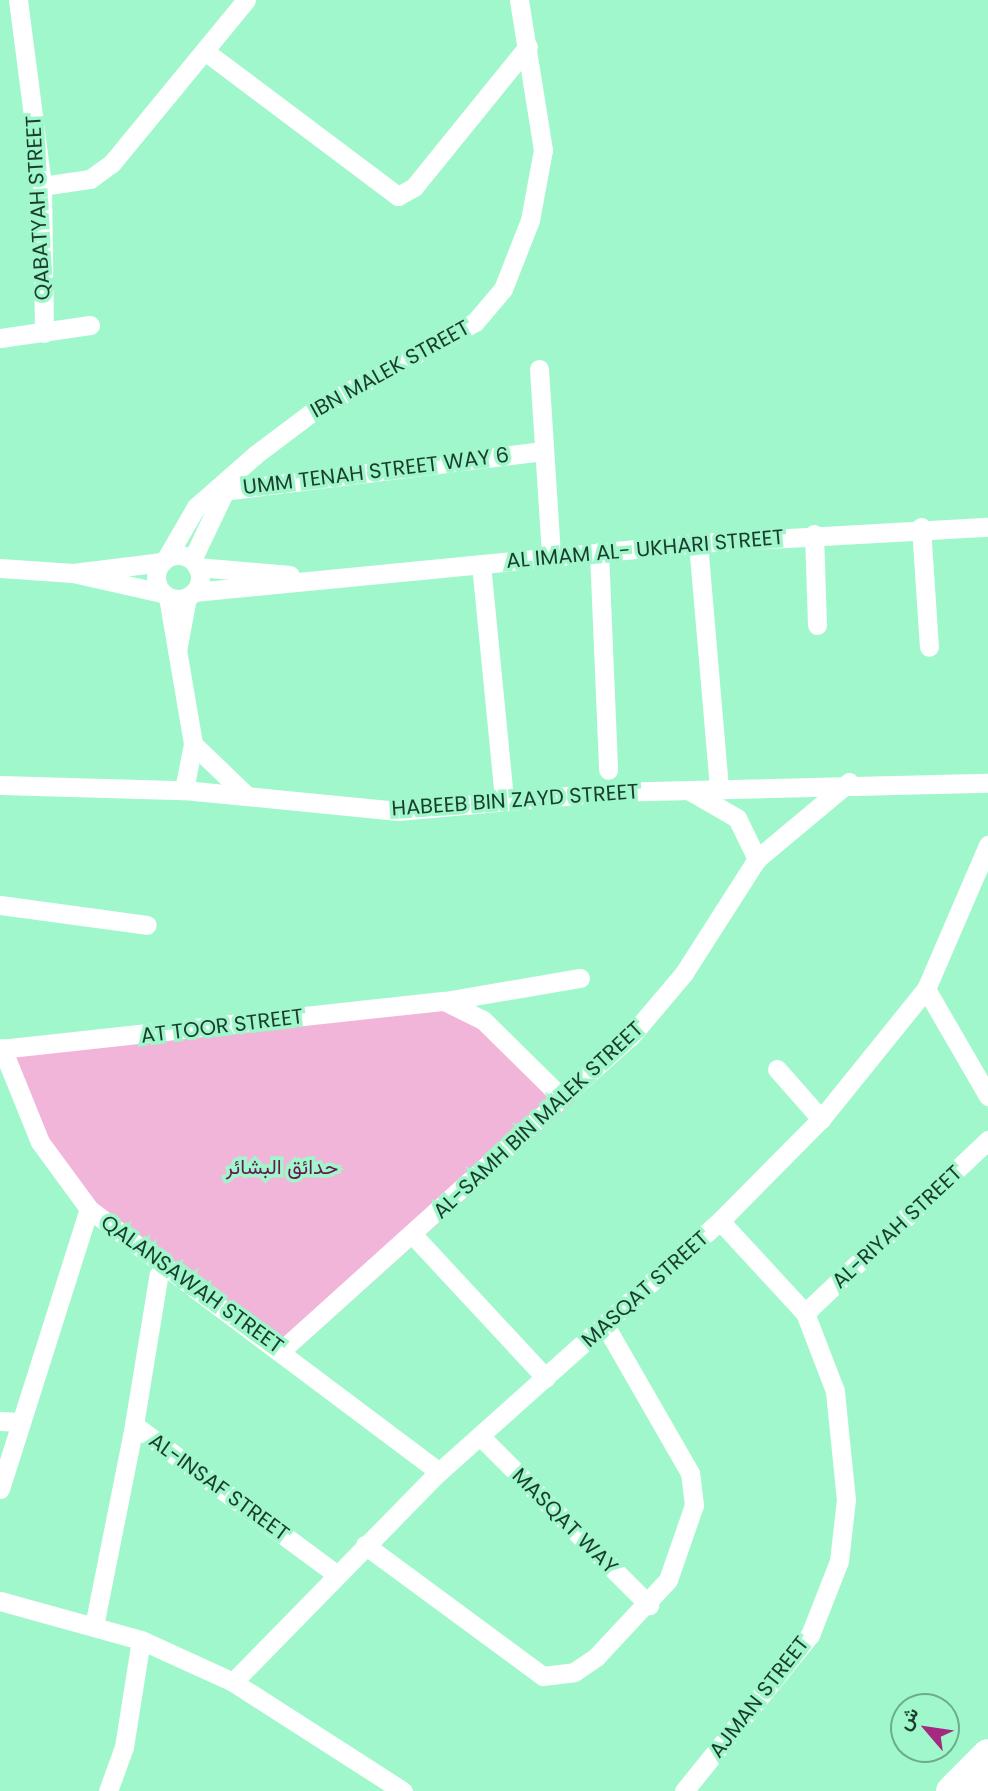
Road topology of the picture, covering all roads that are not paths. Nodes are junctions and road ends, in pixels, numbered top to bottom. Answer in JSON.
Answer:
{"nodes":[{"id":1,"x":18,"y":0,"type":"edge"},
{"id":2,"x":246,"y":0,"type":"edge"},
{"id":3,"x":519,"y":0,"type":"edge"},
{"id":4,"x":528,"y":46,"type":"junction"},
{"id":5,"x":206,"y":52,"type":"junction"},
{"id":6,"x":42,"y":186,"type":"junction"},
{"id":7,"x":90,"y":325,"type":"dead end"},
{"id":8,"x":44,"y":333,"type":"junction"},
{"id":9,"x":0,"y":338,"type":"edge"},
{"id":10,"x":539,"y":369,"type":"dead end"},
{"id":11,"x":543,"y":451,"type":"junction"},
{"id":12,"x":217,"y":491,"type":"junction"},
{"id":13,"x":921,"y":527,"type":"junction"},
{"id":14,"x":988,"y":527,"type":"edge"},
{"id":15,"x":814,"y":534,"type":"junction"},
{"id":16,"x":698,"y":543,"type":"junction"},
{"id":17,"x":599,"y":552,"type":"junction"},
{"id":18,"x":551,"y":557,"type":"junction"},
{"id":19,"x":164,"y":560,"type":"junction"},
{"id":20,"x":195,"y":563,"type":"junction"},
{"id":21,"x":481,"y":564,"type":"junction"},
{"id":22,"x":0,"y":568,"type":"edge"},
{"id":23,"x":73,"y":573,"type":"junction"},
{"id":24,"x":302,"y":577,"type":"junction"},
{"id":25,"x":178,"y":595,"type":"junction"},
{"id":26,"x":817,"y":625,"type":"dead end"},
{"id":27,"x":929,"y":647,"type":"dead end"},
{"id":28,"x":193,"y":744,"type":"junction"},
{"id":29,"x":608,"y":770,"type":"dead end"},
{"id":30,"x":849,"y":782,"type":"junction"},
{"id":31,"x":988,"y":783,"type":"edge"},
{"id":32,"x":0,"y":785,"type":"edge"},
{"id":33,"x":719,"y":788,"type":"junction"},
{"id":34,"x":687,"y":789,"type":"junction"},
{"id":35,"x":184,"y":790,"type":"junction"},
{"id":36,"x":246,"y":795,"type":"junction"},
{"id":37,"x":504,"y":799,"type":"junction"},
{"id":38,"x":988,"y":845,"type":"edge"},
{"id":39,"x":757,"y":859,"type":"junction"},
{"id":40,"x":0,"y":908,"type":"edge"},
{"id":41,"x":146,"y":925,"type":"dead end"},
{"id":42,"x":580,"y":978,"type":"dead end"},
{"id":43,"x":926,"y":989,"type":"junction"},
{"id":44,"x":444,"y":1001,"type":"junction"},
{"id":45,"x":1,"y":1049,"type":"edge"},
{"id":46,"x":777,"y":1069,"type":"dead end"},
{"id":47,"x":988,"y":1096,"type":"edge"},
{"id":48,"x":562,"y":1098,"type":"junction"},
{"id":49,"x":821,"y":1119,"type":"junction"},
{"id":50,"x":988,"y":1140,"type":"edge"},
{"id":51,"x":89,"y":1209,"type":"junction"},
{"id":52,"x":720,"y":1221,"type":"junction"},
{"id":53,"x":413,"y":1235,"type":"junction"},
{"id":54,"x":161,"y":1261,"type":"junction"},
{"id":55,"x":805,"y":1313,"type":"junction"},
{"id":56,"x":606,"y":1326,"type":"junction"},
{"id":57,"x":282,"y":1349,"type":"junction"},
{"id":58,"x":546,"y":1378,"type":"junction"},
{"id":59,"x":0,"y":1421,"type":"edge"},
{"id":60,"x":21,"y":1422,"type":"junction"},
{"id":61,"x":134,"y":1425,"type":"junction"},
{"id":62,"x":481,"y":1437,"type":"junction"},
{"id":63,"x":439,"y":1472,"type":"junction"},
{"id":64,"x":0,"y":1489,"type":"edge"},
{"id":65,"x":365,"y":1545,"type":"junction"},
{"id":66,"x":335,"y":1573,"type":"junction"},
{"id":67,"x":0,"y":1601,"type":"edge"},
{"id":68,"x":649,"y":1605,"type":"junction"},
{"id":69,"x":94,"y":1626,"type":"junction"},
{"id":70,"x":141,"y":1640,"type":"junction"},
{"id":71,"x":233,"y":1682,"type":"junction"},
{"id":72,"x":988,"y":1754,"type":"edge"},
{"id":73,"x":108,"y":1791,"type":"edge"},
{"id":74,"x":403,"y":1791,"type":"edge"},
{"id":75,"x":684,"y":1791,"type":"edge"},
{"id":76,"x":951,"y":1791,"type":"edge"}],
"edges":[{"from":1,"to":6,"type":"street","name":"QABATYAH STREET"},
{"from":2,"to":5,"type":"street"},
{"from":3,"to":4,"type":"street","name":"IBN MALEK STREET"},
{"from":4,"to":5,"type":"street"},
{"from":4,"to":12,"type":"street","name":"IBN MALEK STREET"},
{"from":5,"to":6,"type":"street"},
{"from":6,"to":8,"type":"street","name":"QABATYAH STREET"},
{"from":7,"to":8,"type":"street","name":"QABATYAH STREET"},
{"from":8,"to":9,"type":"street","name":"QABATYAH STREET"},
{"from":10,"to":11,"type":"street"},
{"from":11,"to":12,"type":"street","name":"UMM TENAH STREET WAY 6"},
{"from":11,"to":18,"type":"street"},
{"from":12,"to":19,"type":"street","name":"IBN MALEK STREET"},
{"from":12,"to":20,"type":"street","name":"IBN MALEK STREET"},
{"from":13,"to":14,"type":"street","name":"AL IMAM AL- UKHARI STREET"},
{"from":13,"to":15,"type":"street","name":"AL IMAM AL- UKHARI STREET"},
{"from":13,"to":27,"type":"street"},
{"from":15,"to":16,"type":"street","name":"AL IMAM AL- UKHARI STREET"},
{"from":15,"to":26,"type":"street"},
{"from":16,"to":17,"type":"street","name":"AL IMAM AL- UKHARI STREET"},
{"from":16,"to":33,"type":"street"},
{"from":17,"to":18,"type":"street","name":"AL IMAM AL- UKHARI STREET"},
{"from":17,"to":29,"type":"street"},
{"from":18,"to":21,"type":"street","name":"AL IMAM AL- UKHARI STREET"},
{"from":19,"to":20,"type":"street"},
{"from":19,"to":23,"type":"street"},
{"from":19,"to":25,"type":"street"},
{"from":20,"to":24,"type":"street"},
{"from":20,"to":25,"type":"street","name":"IBN MALEK STREET"},
{"from":21,"to":24,"type":"street","name":"AL IMAM AL- UKHARI STREET"},
{"from":21,"to":37,"type":"street"},
{"from":22,"to":23,"type":"street"},
{"from":23,"to":25,"type":"street"},
{"from":24,"to":25,"type":"street"},
{"from":25,"to":28,"type":"street"},
{"from":28,"to":35,"type":"street"},
{"from":28,"to":36,"type":"street"},
{"from":30,"to":31,"type":"street","name":"HABEEB BIN ZAYD STREET"},
{"from":30,"to":33,"type":"street","name":"HABEEB BIN ZAYD STREET"},
{"from":30,"to":39,"type":"street","name":"AL-SAMH BIN MALEK STREET"},
{"from":32,"to":35,"type":"street","name":"HABEEB BIN ZAYD STREET"},
{"from":33,"to":34,"type":"street","name":"HABEEB BIN ZAYD STREET"},
{"from":34,"to":37,"type":"street","name":"HABEEB BIN ZAYD STREET"},
{"from":34,"to":39,"type":"street"},
{"from":35,"to":36,"type":"street","name":"HABEEB BIN ZAYD STREET"},
{"from":36,"to":37,"type":"street","name":"HABEEB BIN ZAYD STREET"},
{"from":38,"to":43,"type":"street","name":"MASQAT STREET"},
{"from":39,"to":48,"type":"street","name":"AL-SAMH BIN MALEK STREET"},
{"from":40,"to":41,"type":"street"},
{"from":42,"to":44,"type":"street","name":"AT TOOR STREET"},
{"from":43,"to":47,"type":"street"},
{"from":43,"to":49,"type":"street","name":"MASQAT STREET"},
{"from":44,"to":45,"type":"street","name":"AT TOOR STREET"},
{"from":44,"to":48,"type":"street"},
{"from":45,"to":51,"type":"street","name":"QALANSAWAH STREET"},
{"from":46,"to":49,"type":"street"},
{"from":48,"to":53,"type":"street","name":"AL-SAMH BIN MALEK STREET"},
{"from":49,"to":52,"type":"street","name":"MASQAT STREET"},
{"from":50,"to":55,"type":"street","name":"AL-RIYAH STREET"},
{"from":51,"to":54,"type":"street","name":"QALANSAWAH STREET"},
{"from":51,"to":60,"type":"street"},
{"from":52,"to":55,"type":"street","name":"AJMAN STREET"},
{"from":52,"to":56,"type":"street","name":"MASQAT STREET"},
{"from":53,"to":57,"type":"street","name":"AL-SAMH BIN MALEK STREET"},
{"from":53,"to":58,"type":"street"},
{"from":54,"to":57,"type":"street","name":"QALANSAWAH STREET"},
{"from":54,"to":61,"type":"street","name":"AL-INSAF STREET"},
{"from":55,"to":75,"type":"street","name":"AJMAN STREET"},
{"from":56,"to":58,"type":"street","name":"MASQAT STREET"},
{"from":56,"to":68,"type":"street"},
{"from":57,"to":63,"type":"street","name":"QALANSAWAH STREET"},
{"from":58,"to":62,"type":"street","name":"MASQAT STREET"},
{"from":59,"to":60,"type":"street"},
{"from":60,"to":64,"type":"street"},
{"from":61,"to":66,"type":"street","name":"AL-INSAF STREET"},
{"from":61,"to":69,"type":"street"},
{"from":62,"to":63,"type":"street","name":"MASQAT STREET"},
{"from":62,"to":68,"type":"street","name":"MASQAT WAY"},
{"from":63,"to":65,"type":"street","name":"MASQAT STREET"},
{"from":65,"to":66,"type":"street","name":"MASQAT STREET"},
{"from":65,"to":68,"type":"street"},
{"from":66,"to":71,"type":"street","name":"MASQAT STREET"},
{"from":67,"to":69,"type":"street"},
{"from":69,"to":70,"type":"street"},
{"from":70,"to":71,"type":"street"},
{"from":70,"to":73,"type":"street"},
{"from":71,"to":74,"type":"street"},
{"from":72,"to":76,"type":"highway"}]}
